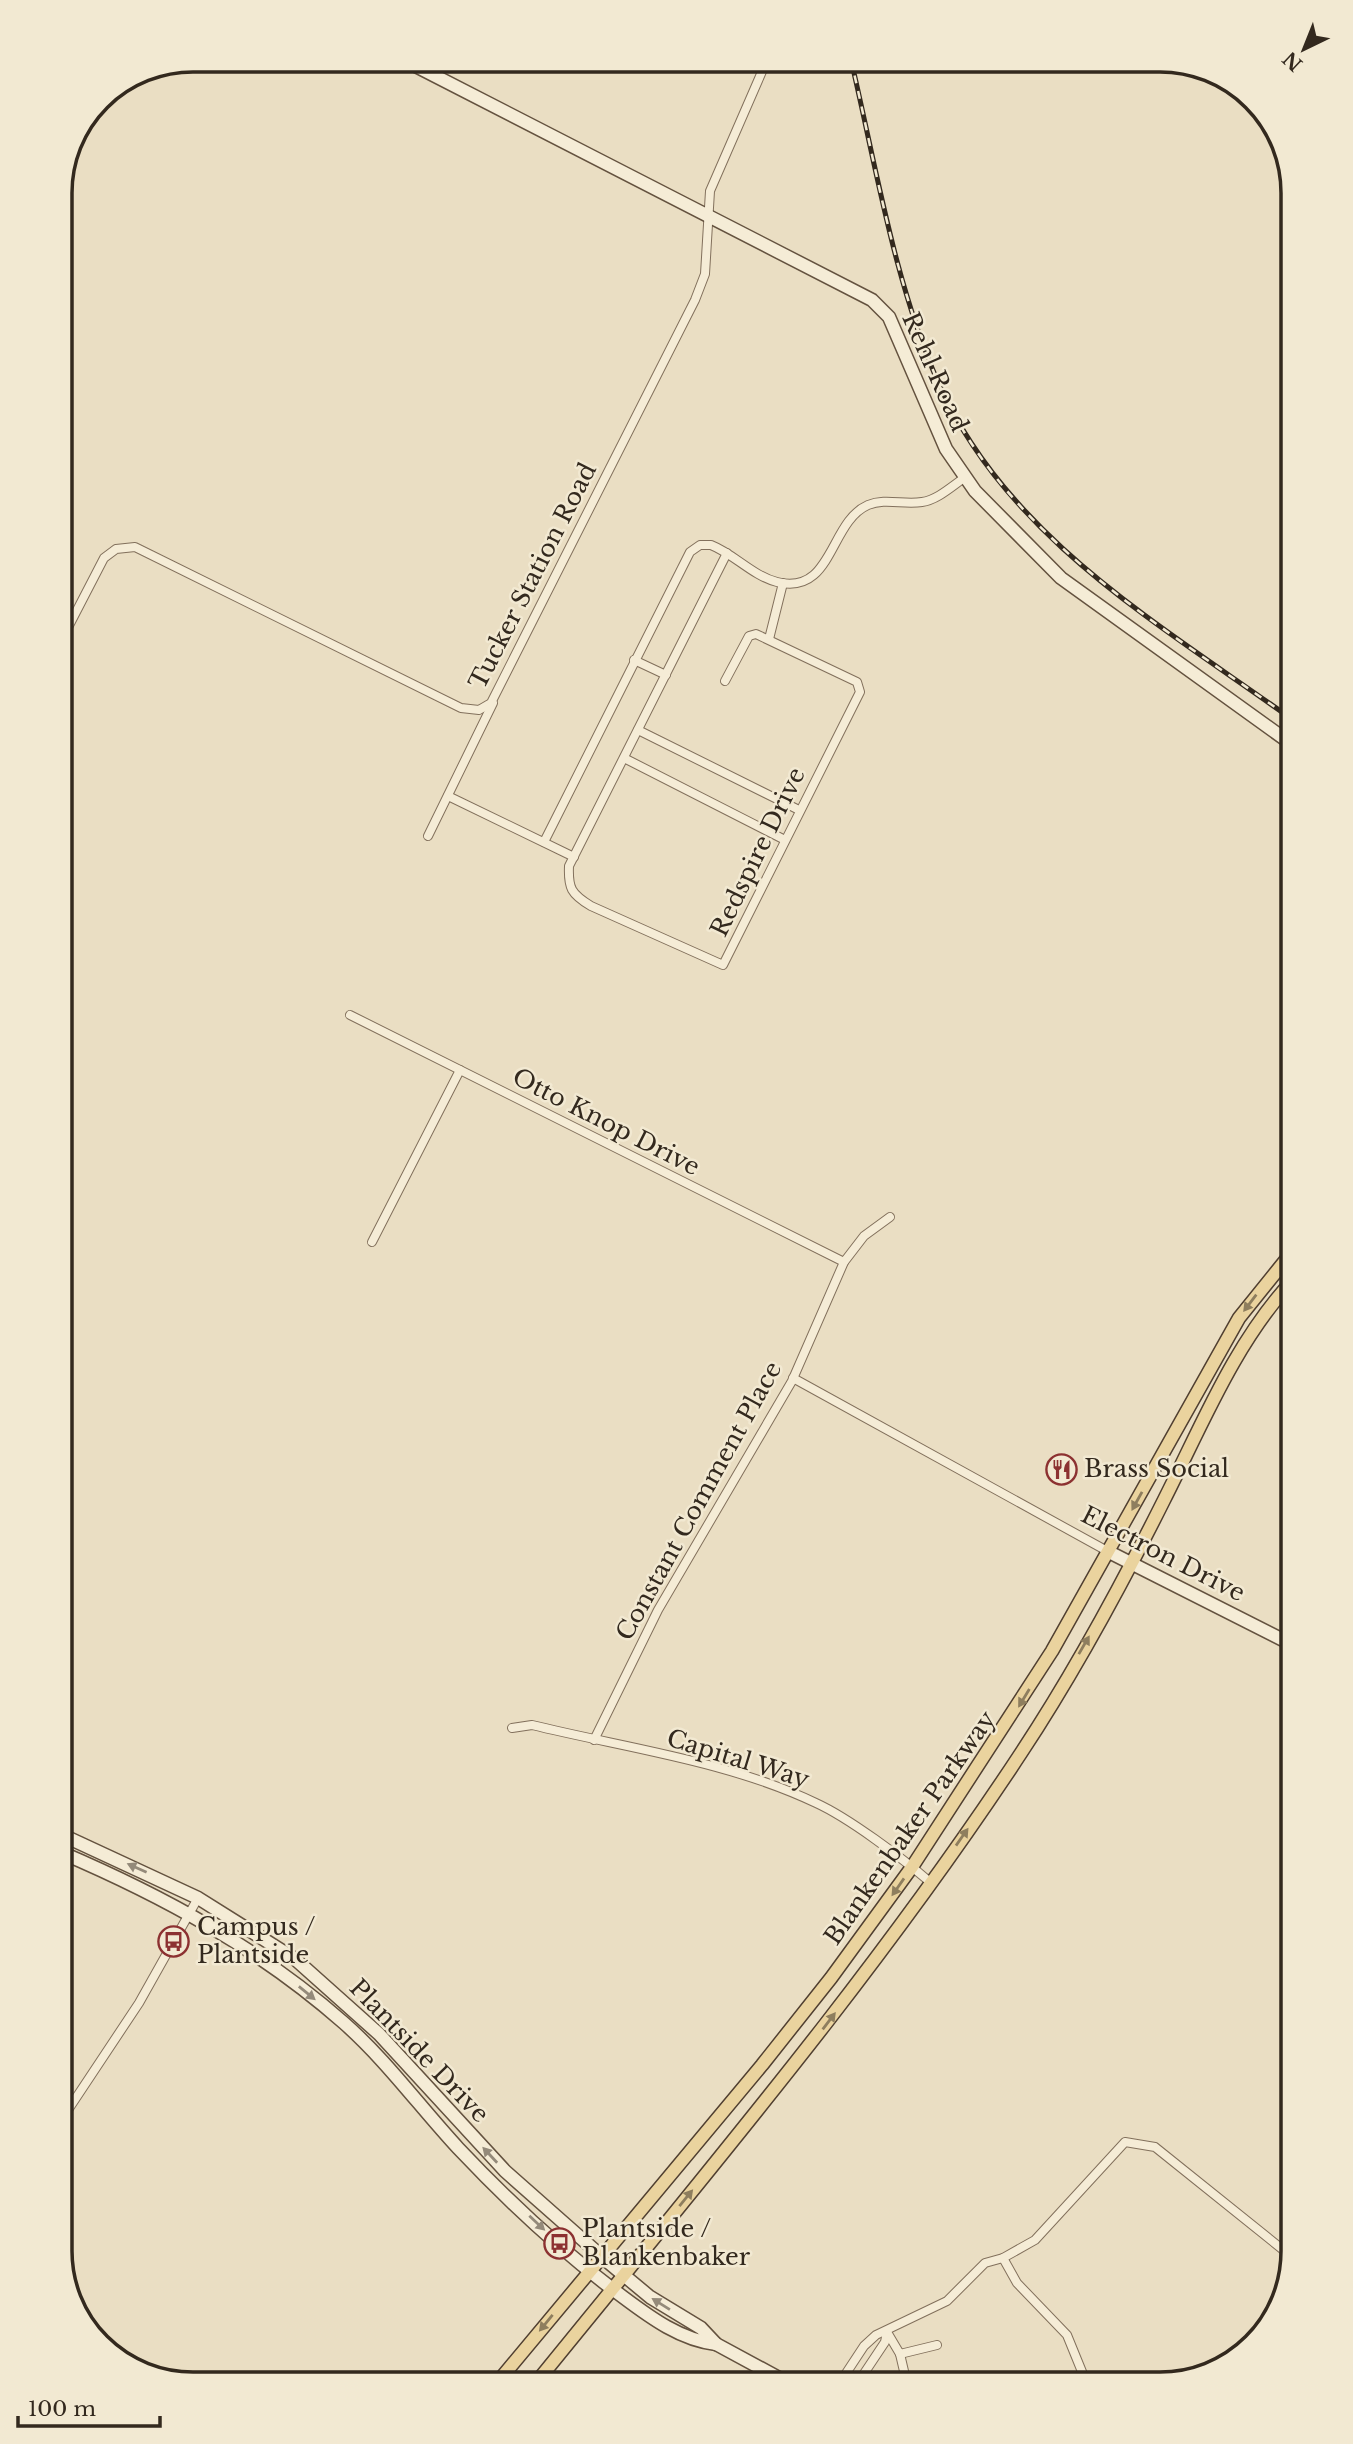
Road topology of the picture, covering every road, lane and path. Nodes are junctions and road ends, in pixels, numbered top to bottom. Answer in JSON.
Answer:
{"nodes":[{"id":1,"x":427,"y":72,"type":"edge"},
{"id":2,"x":762,"y":72,"type":"edge"},
{"id":3,"x":707,"y":215,"type":"junction"},
{"id":4,"x":964,"y":478,"type":"junction"},
{"id":5,"x":727,"y":553,"type":"junction"},
{"id":6,"x":783,"y":583,"type":"junction"},
{"id":7,"x":72,"y":620,"type":"edge"},
{"id":8,"x":769,"y":639,"type":"junction"},
{"id":9,"x":634,"y":660,"type":"junction"},
{"id":10,"x":666,"y":675,"type":"junction"},
{"id":11,"x":725,"y":681,"type":"dead end"},
{"id":12,"x":495,"y":698,"type":"junction"},
{"id":13,"x":638,"y":730,"type":"junction"},
{"id":14,"x":1281,"y":736,"type":"edge"},
{"id":15,"x":624,"y":758,"type":"junction"},
{"id":16,"x":448,"y":796,"type":"junction"},
{"id":17,"x":799,"y":810,"type":"junction"},
{"id":18,"x":428,"y":836,"type":"dead end"},
{"id":19,"x":785,"y":840,"type":"junction"},
{"id":20,"x":544,"y":842,"type":"junction"},
{"id":21,"x":574,"y":857,"type":"junction"},
{"id":22,"x":350,"y":1016,"type":"dead end"},
{"id":23,"x":460,"y":1070,"type":"junction"},
{"id":24,"x":890,"y":1217,"type":"dead end"},
{"id":25,"x":372,"y":1242,"type":"dead end"},
{"id":26,"x":844,"y":1262,"type":"junction"},
{"id":27,"x":1281,"y":1266,"type":"edge"},
{"id":28,"x":1281,"y":1293,"type":"edge"},
{"id":29,"x":793,"y":1378,"type":"junction"},
{"id":30,"x":1109,"y":1552,"type":"junction"},
{"id":31,"x":1132,"y":1563,"type":"junction"},
{"id":32,"x":1281,"y":1639,"type":"edge"},
{"id":33,"x":512,"y":1728,"type":"dead end"},
{"id":34,"x":594,"y":1740,"type":"junction"},
{"id":35,"x":72,"y":1840,"type":"edge"},
{"id":36,"x":72,"y":1858,"type":"edge"},
{"id":37,"x":912,"y":1867,"type":"junction"},
{"id":38,"x":930,"y":1882,"type":"junction"},
{"id":39,"x":198,"y":1898,"type":"junction"},
{"id":40,"x":190,"y":1913,"type":"junction"},
{"id":41,"x":434,"y":2093,"type":"junction"},
{"id":42,"x":72,"y":2104,"type":"edge"},
{"id":43,"x":420,"y":2105,"type":"junction"},
{"id":44,"x":1281,"y":2248,"type":"edge"},
{"id":45,"x":601,"y":2256,"type":"junction"},
{"id":46,"x":1003,"y":2258,"type":"junction"},
{"id":47,"x":589,"y":2270,"type":"junction"},
{"id":48,"x":624,"y":2275,"type":"junction"},
{"id":49,"x":612,"y":2289,"type":"junction"},
{"id":50,"x":887,"y":2332,"type":"junction"},
{"id":51,"x":716,"y":2344,"type":"junction"},
{"id":52,"x":937,"y":2345,"type":"dead end"},
{"id":53,"x":900,"y":2354,"type":"junction"},
{"id":54,"x":506,"y":2372,"type":"edge"},
{"id":55,"x":545,"y":2372,"type":"edge"},
{"id":56,"x":768,"y":2372,"type":"edge"},
{"id":57,"x":847,"y":2372,"type":"edge"},
{"id":58,"x":865,"y":2372,"type":"edge"},
{"id":59,"x":904,"y":2372,"type":"edge"},
{"id":60,"x":1082,"y":2372,"type":"edge"}],
"edges":[{"from":1,"to":3,"type":"street","name":"Rehl Road"},
{"from":2,"to":3,"type":"street","name":"Tucker Station Road"},
{"from":3,"to":4,"type":"street","name":"Rehl Road"},
{"from":3,"to":12,"type":"street","name":"Tucker Station Road"},
{"from":4,"to":6,"type":"street"},
{"from":4,"to":14,"type":"street","name":"Rehl Road"},
{"from":5,"to":6,"type":"street"},
{"from":5,"to":9,"type":"street"},
{"from":5,"to":10,"type":"street","name":"Redspire Drive"},
{"from":6,"to":8,"type":"street"},
{"from":7,"to":12,"type":"street","name":"Tucker Station Road"},
{"from":8,"to":11,"type":"street"},
{"from":8,"to":17,"type":"street","name":"Redspire Drive"},
{"from":9,"to":10,"type":"street"},
{"from":9,"to":20,"type":"street"},
{"from":10,"to":13,"type":"street","name":"Redspire Drive"},
{"from":12,"to":16,"type":"street"},
{"from":13,"to":15,"type":"street","name":"Redspire Drive"},
{"from":13,"to":17,"type":"street"},
{"from":15,"to":19,"type":"street"},
{"from":15,"to":21,"type":"street","name":"Redspire Drive"},
{"from":16,"to":18,"type":"street"},
{"from":16,"to":20,"type":"street"},
{"from":17,"to":19,"type":"street","name":"Redspire Drive"},
{"from":19,"to":21,"type":"street","name":"Redspire Drive"},
{"from":20,"to":21,"type":"street"},
{"from":22,"to":23,"type":"street","name":"Otto Knop Drive"},
{"from":23,"to":25,"type":"street"},
{"from":23,"to":26,"type":"street","name":"Otto Knop Drive"},
{"from":24,"to":26,"type":"street","name":"Constant Comment Place"},
{"from":26,"to":29,"type":"street","name":"Constant Comment Place"},
{"from":27,"to":30,"type":"main road","name":"Blankenbaker Parkway","one_way":true},
{"from":28,"to":31,"type":"main road","name":"Blankenbaker Parkway"},
{"from":29,"to":30,"type":"street","name":"Electron Drive"},
{"from":29,"to":34,"type":"street","name":"Constant Comment Place"},
{"from":30,"to":31,"type":"street","name":"Electron Drive"},
{"from":30,"to":37,"type":"main road","name":"Blankenbaker Parkway","one_way":true},
{"from":31,"to":32,"type":"street","name":"Electron Drive"},
{"from":38,"to":31,"type":"main road","name":"Blankenbaker Parkway","one_way":true},
{"from":33,"to":34,"type":"street","name":"Capital Way"},
{"from":34,"to":37,"type":"street","name":"Capital Way"},
{"from":39,"to":35,"type":"street","name":"Plantside Drive","one_way":true},
{"from":36,"to":40,"type":"street","name":"Plantside Drive"},
{"from":37,"to":38,"type":"street","name":"Capital Way"},
{"from":37,"to":45,"type":"main road","name":"Blankenbaker Parkway","one_way":true},
{"from":48,"to":38,"type":"main road","name":"Blankenbaker Parkway","one_way":true},
{"from":39,"to":40,"type":"street"},
{"from":39,"to":41,"type":"street","name":"Plantside Drive"},
{"from":40,"to":42,"type":"street"},
{"from":40,"to":43,"type":"street","name":"Plantside Drive","one_way":true},
{"from":41,"to":43,"type":"street"},
{"from":45,"to":41,"type":"street","name":"Plantside Drive","one_way":true},
{"from":43,"to":47,"type":"street","name":"Plantside Drive","one_way":true},
{"from":44,"to":46,"type":"street"},
{"from":45,"to":47,"type":"main road","name":"Blankenbaker Parkway"},
{"from":45,"to":48,"type":"street","name":"Plantside Drive"},
{"from":46,"to":50,"type":"street"},
{"from":46,"to":60,"type":"street"},
{"from":47,"to":49,"type":"street","name":"Plantside Drive"},
{"from":47,"to":54,"type":"main road","name":"Blankenbaker Parkway","one_way":true},
{"from":48,"to":49,"type":"main road","name":"Blankenbaker Parkway"},
{"from":51,"to":48,"type":"street","name":"Plantside Drive","one_way":true},
{"from":49,"to":51,"type":"street","name":"Plantside Drive"},
{"from":49,"to":55,"type":"main road","name":"Blankenbaker Parkway"},
{"from":50,"to":53,"type":"street"},
{"from":50,"to":57,"type":"street"},
{"from":50,"to":58,"type":"street"},
{"from":51,"to":56,"type":"street","name":"Plantside Drive"},
{"from":52,"to":53,"type":"street"},
{"from":53,"to":59,"type":"street"}]}
